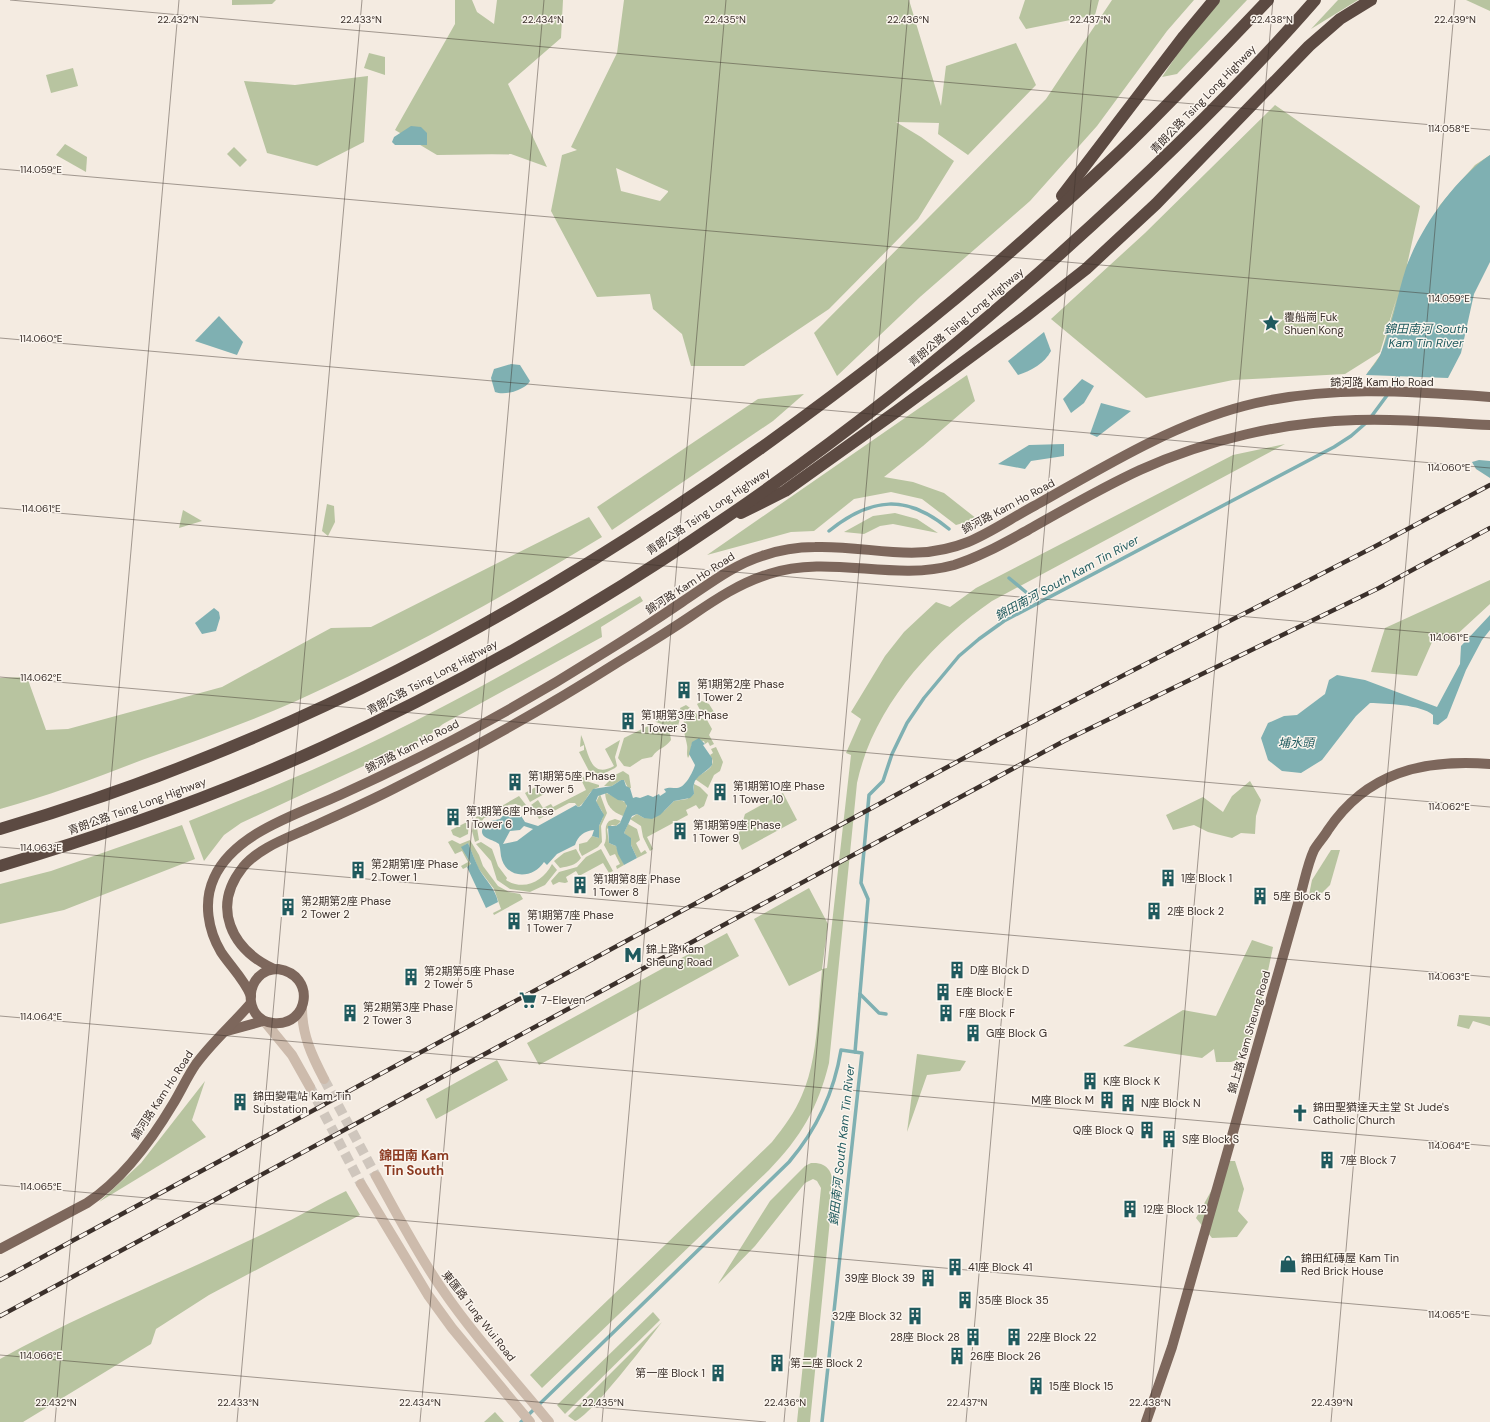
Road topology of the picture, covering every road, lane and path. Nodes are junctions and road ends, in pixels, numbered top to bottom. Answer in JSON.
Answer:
{"nodes":[{"id":1,"x":1214,"y":0,"type":"edge"},
{"id":2,"x":1268,"y":0,"type":"edge"},
{"id":3,"x":1315,"y":0,"type":"edge"},
{"id":4,"x":1371,"y":0,"type":"edge"},
{"id":5,"x":1026,"y":238,"type":"junction"},
{"id":6,"x":1490,"y":397,"type":"edge"},
{"id":7,"x":1490,"y":424,"type":"edge"},
{"id":8,"x":702,"y":532,"type":"junction"},
{"id":9,"x":1490,"y":764,"type":"edge"},
{"id":10,"x":0,"y":829,"type":"edge"},
{"id":11,"x":0,"y":866,"type":"edge"},
{"id":12,"x":274,"y":969,"type":"junction"},
{"id":13,"x":251,"y":1000,"type":"junction"},
{"id":14,"x":302,"y":1008,"type":"junction"},
{"id":15,"x":264,"y":1021,"type":"junction"},
{"id":16,"x":225,"y":1032,"type":"junction"},
{"id":17,"x":324,"y":1079,"type":"tunnel mouth"},
{"id":18,"x":310,"y":1086,"type":"tunnel mouth"},
{"id":19,"x":376,"y":1176,"type":"tunnel mouth"},
{"id":20,"x":361,"y":1184,"type":"tunnel mouth"},
{"id":21,"x":0,"y":1249,"type":"edge"},
{"id":22,"x":530,"y":1422,"type":"edge"},
{"id":23,"x":550,"y":1422,"type":"edge"},
{"id":24,"x":1146,"y":1422,"type":"edge"}],
"edges":[{"from":1,"to":5,"type":"highway"},
{"from":2,"to":5,"type":"highway","name":"青朗公路 Tsing Long Highway"},
{"from":3,"to":8,"type":"highway","name":"青朗公路 Tsing Long Highway"},
{"from":4,"to":8,"type":"highway"},
{"from":5,"to":10,"type":"highway","name":"青朗公路 Tsing Long Highway"},
{"from":6,"to":13,"type":"main road","name":"錦河路 Kam Ho Road"},
{"from":7,"to":12,"type":"main road"},
{"from":8,"to":11,"type":"highway","name":"青朗公路 Tsing Long Highway"},
{"from":9,"to":24,"type":"main road","name":"錦上路 Kam Sheung Road"},
{"from":12,"to":13,"type":"main road"},
{"from":12,"to":14,"type":"main road"},
{"from":13,"to":15,"type":"main road"},
{"from":13,"to":16,"type":"main road","name":"錦河路 Kam Ho Road"},
{"from":14,"to":15,"type":"main road"},
{"from":14,"to":17,"type":"street"},
{"from":15,"to":16,"type":"main road","name":"錦河路 Kam Ho Road"},
{"from":15,"to":18,"type":"street"},
{"from":16,"to":21,"type":"main road","name":"錦河路 Kam Ho Road"},
{"from":19,"to":23,"type":"street","name":"東匯路 Tung Wui Road"},
{"from":20,"to":22,"type":"street"}]}
